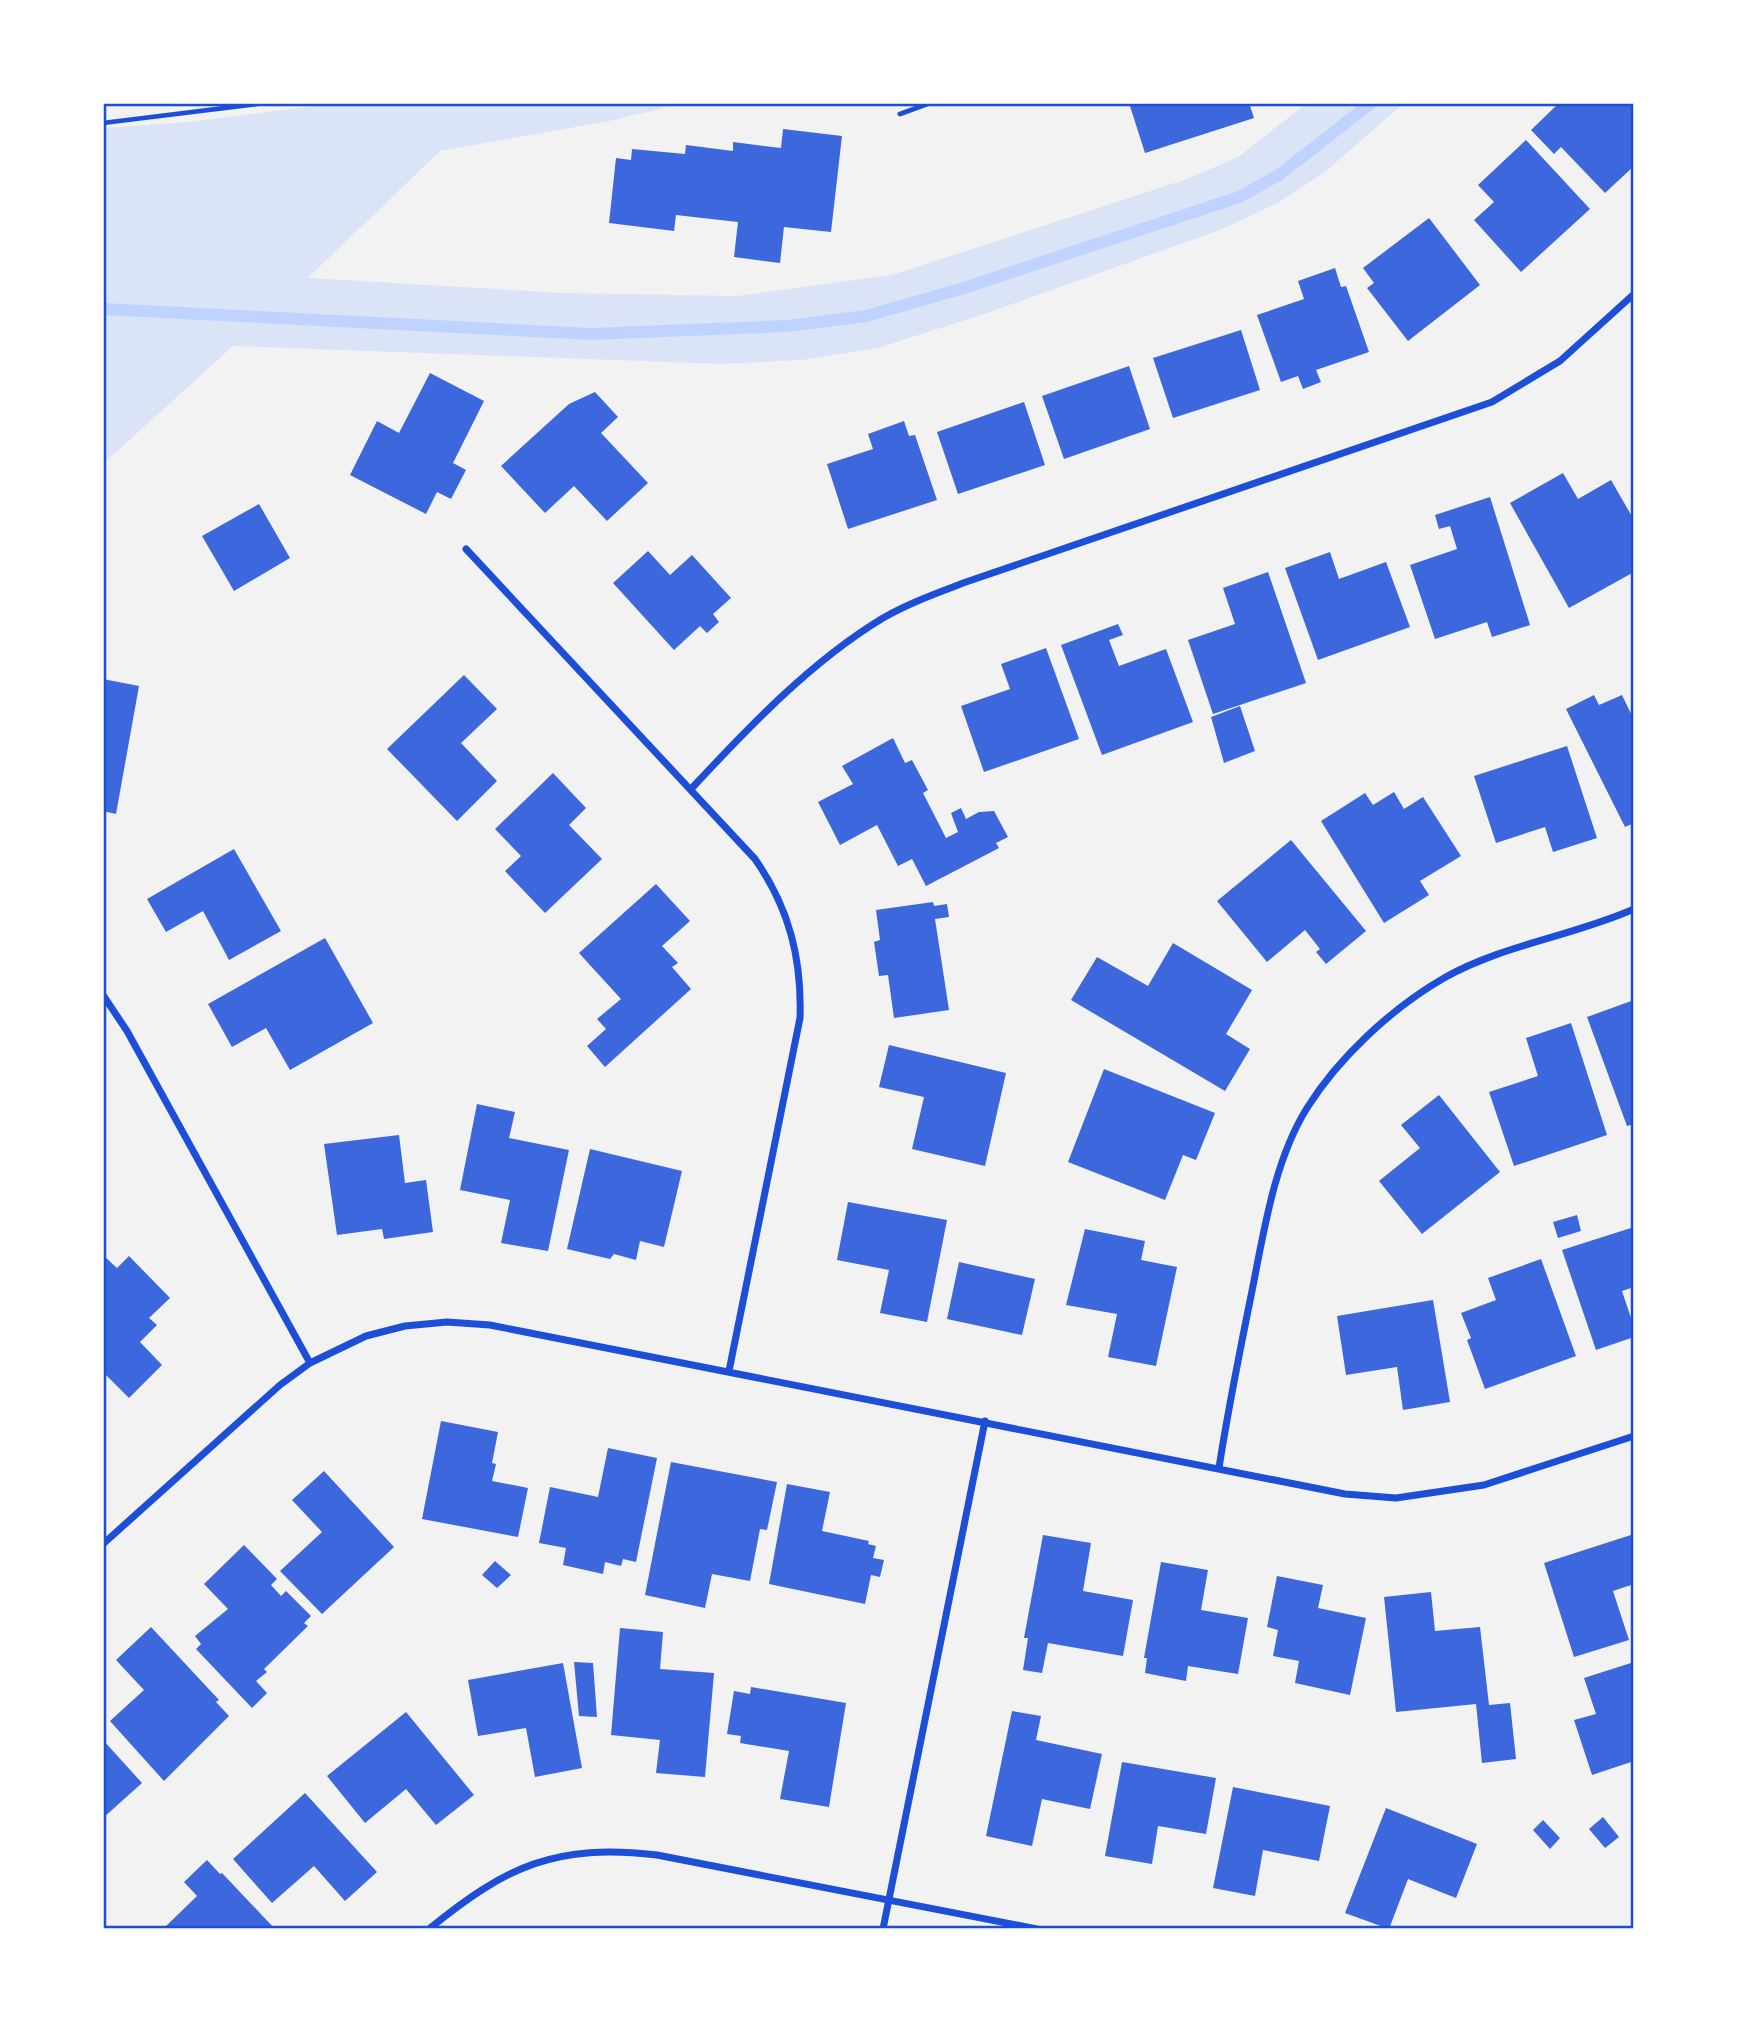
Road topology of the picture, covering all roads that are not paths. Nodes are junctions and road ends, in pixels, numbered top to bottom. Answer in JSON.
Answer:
{"nodes":[{"id":1,"x":930,"y":103,"type":"edge"},
{"id":2,"x":900,"y":114,"type":"dead end"},
{"id":3,"x":1634,"y":294,"type":"edge"},
{"id":4,"x":466,"y":549,"type":"dead end"},
{"id":5,"x":691,"y":789,"type":"junction"},
{"id":6,"x":1634,"y":909,"type":"edge"},
{"id":7,"x":103,"y":995,"type":"edge"},
{"id":8,"x":310,"y":1363,"type":"junction"},
{"id":9,"x":729,"y":1371,"type":"junction"},
{"id":10,"x":985,"y":1421,"type":"junction"},
{"id":11,"x":1634,"y":1436,"type":"edge"},
{"id":12,"x":1219,"y":1468,"type":"junction"},
{"id":13,"x":103,"y":1544,"type":"edge"},
{"id":14,"x":889,"y":1899,"type":"junction"},
{"id":15,"x":429,"y":1929,"type":"edge"},
{"id":16,"x":883,"y":1929,"type":"edge"},
{"id":17,"x":1037,"y":1929,"type":"edge"}],
"edges":[{"from":1,"to":2,"type":"lane"},
{"from":3,"to":5,"type":"street"},
{"from":4,"to":5,"type":"street"},
{"from":5,"to":9,"type":"street"},
{"from":6,"to":12,"type":"street"},
{"from":7,"to":8,"type":"street"},
{"from":8,"to":9,"type":"street"},
{"from":8,"to":13,"type":"street"},
{"from":9,"to":10,"type":"street"},
{"from":10,"to":12,"type":"street"},
{"from":10,"to":14,"type":"street"},
{"from":11,"to":12,"type":"street"},
{"from":14,"to":15,"type":"street"},
{"from":14,"to":16,"type":"street"},
{"from":14,"to":17,"type":"street"}]}
